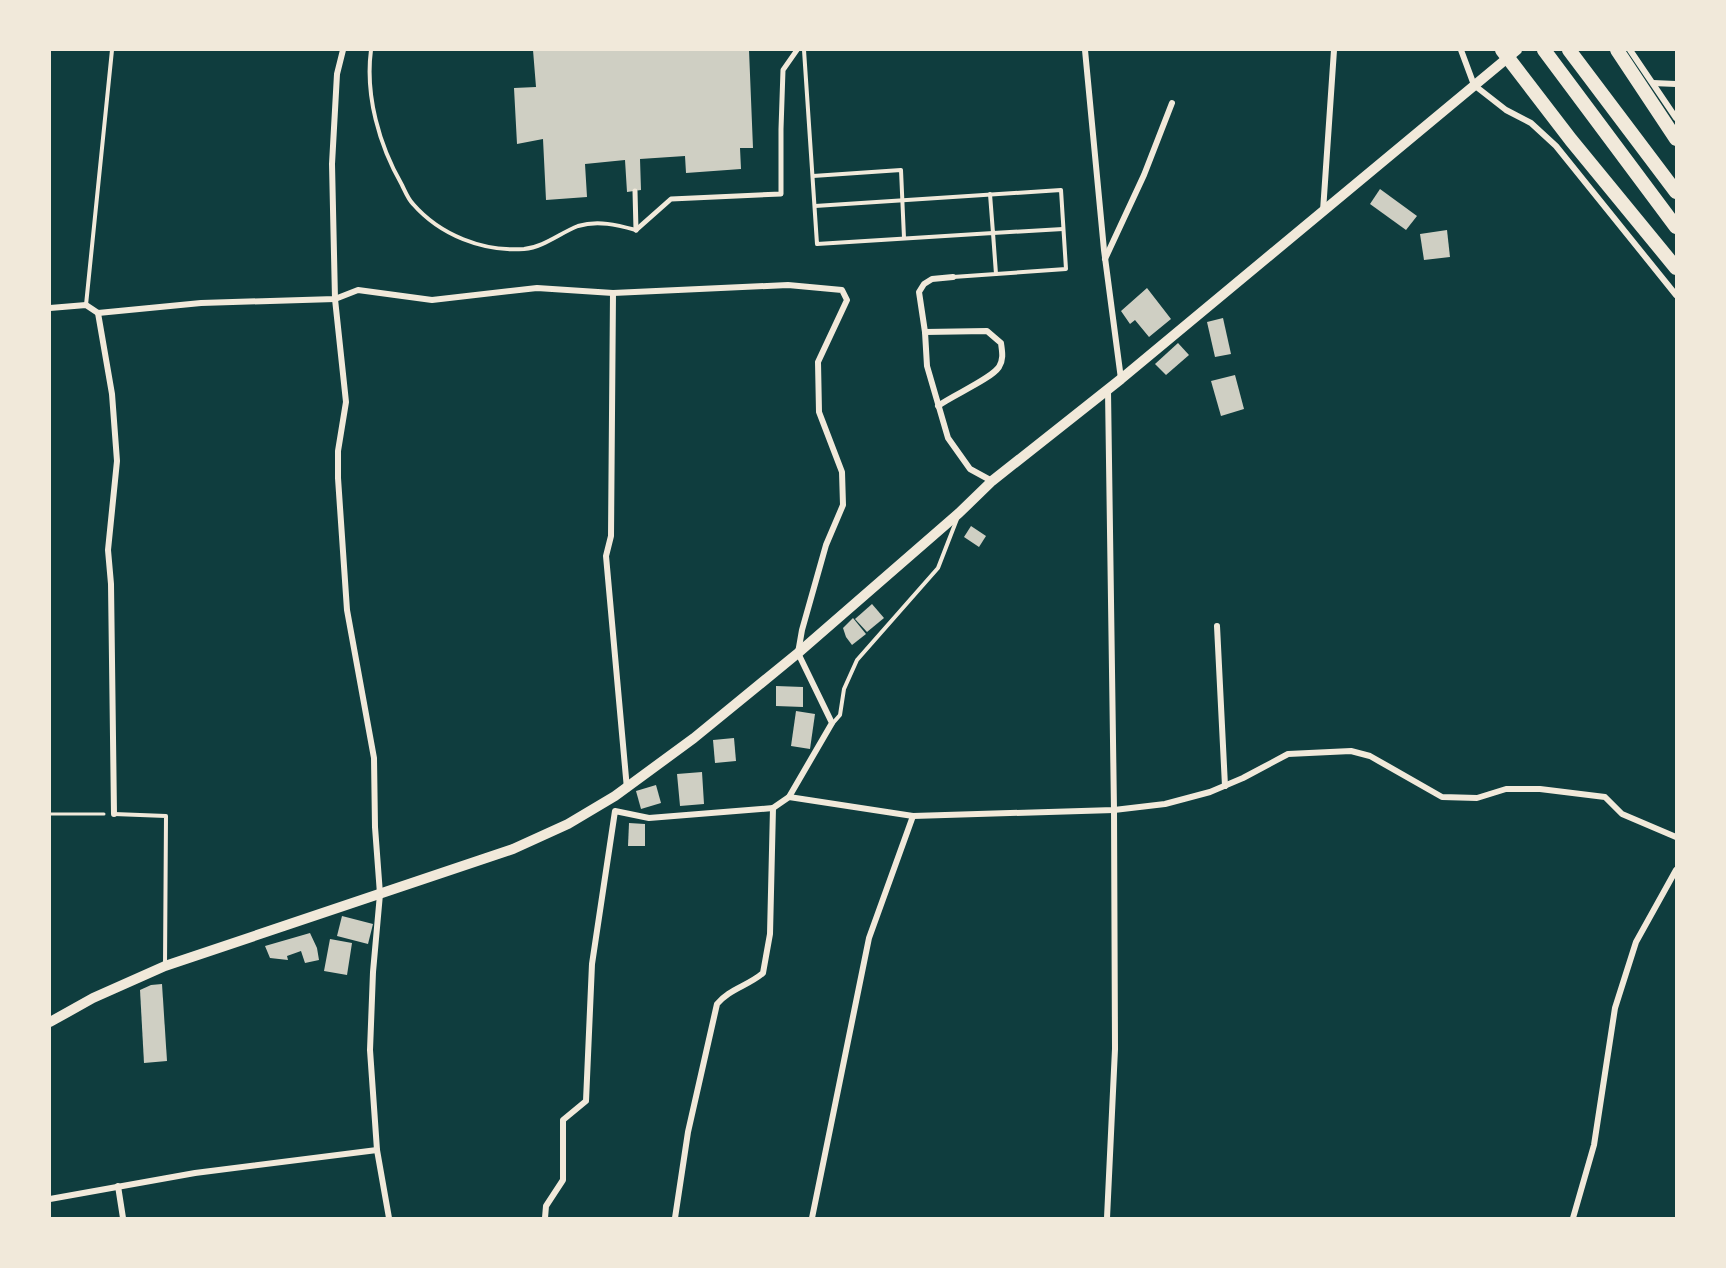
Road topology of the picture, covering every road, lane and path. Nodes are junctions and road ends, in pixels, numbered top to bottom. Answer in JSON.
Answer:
{"nodes":[{"id":1,"x":112,"y":50,"type":"edge"},
{"id":2,"x":343,"y":50,"type":"edge"},
{"id":3,"x":371,"y":50,"type":"edge"},
{"id":4,"x":797,"y":50,"type":"edge"},
{"id":5,"x":804,"y":50,"type":"edge"},
{"id":6,"x":1084,"y":50,"type":"edge"},
{"id":7,"x":1334,"y":50,"type":"edge"},
{"id":8,"x":1461,"y":50,"type":"edge"},
{"id":9,"x":1544,"y":50,"type":"edge"},
{"id":10,"x":1617,"y":50,"type":"edge"},
{"id":11,"x":1630,"y":50,"type":"edge"},
{"id":12,"x":1509,"y":52,"type":"edge"},
{"id":13,"x":1572,"y":53,"type":"edge"},
{"id":14,"x":1653,"y":83,"type":"junction"},
{"id":15,"x":1677,"y":84,"type":"edge"},
{"id":16,"x":1474,"y":85,"type":"junction"},
{"id":17,"x":1172,"y":104,"type":"dead end"},
{"id":18,"x":1677,"y":118,"type":"edge"},
{"id":19,"x":1677,"y":139,"type":"edge"},
{"id":20,"x":813,"y":176,"type":"junction"},
{"id":21,"x":635,"y":191,"type":"dead end"},
{"id":22,"x":1677,"y":192,"type":"edge"},
{"id":23,"x":990,"y":194,"type":"junction"},
{"id":24,"x":902,"y":200,"type":"junction"},
{"id":25,"x":815,"y":206,"type":"junction"},
{"id":26,"x":1323,"y":211,"type":"junction"},
{"id":27,"x":1677,"y":227,"type":"edge"},
{"id":28,"x":1064,"y":229,"type":"junction"},
{"id":29,"x":636,"y":230,"type":"junction"},
{"id":30,"x":993,"y":233,"type":"junction"},
{"id":31,"x":904,"y":238,"type":"junction"},
{"id":32,"x":1105,"y":260,"type":"junction"},
{"id":33,"x":1677,"y":268,"type":"edge"},
{"id":34,"x":996,"y":274,"type":"junction"},
{"id":35,"x":953,"y":278,"type":"joint"},
{"id":36,"x":613,"y":293,"type":"junction"},
{"id":37,"x":1677,"y":295,"type":"edge"},
{"id":38,"x":335,"y":299,"type":"junction"},
{"id":39,"x":86,"y":305,"type":"junction"},
{"id":40,"x":50,"y":308,"type":"edge"},
{"id":41,"x":98,"y":313,"type":"junction"},
{"id":42,"x":925,"y":332,"type":"junction"},
{"id":43,"x":1121,"y":380,"type":"junction"},
{"id":44,"x":1108,"y":391,"type":"junction"},
{"id":45,"x":938,"y":406,"type":"junction"},
{"id":46,"x":992,"y":481,"type":"junction"},
{"id":47,"x":959,"y":513,"type":"junction"},
{"id":48,"x":1217,"y":626,"type":"dead end"},
{"id":49,"x":798,"y":653,"type":"junction"},
{"id":50,"x":832,"y":723,"type":"junction"},
{"id":51,"x":1225,"y":786,"type":"junction"},
{"id":52,"x":627,"y":789,"type":"junction"},
{"id":53,"x":615,"y":796,"type":"junction"},
{"id":54,"x":789,"y":797,"type":"junction"},
{"id":55,"x":773,"y":808,"type":"junction"},
{"id":56,"x":1114,"y":810,"type":"junction"},
{"id":57,"x":615,"y":811,"type":"junction"},
{"id":58,"x":114,"y":813,"type":"junction"},
{"id":59,"x":50,"y":814,"type":"edge"},
{"id":60,"x":913,"y":816,"type":"junction"},
{"id":61,"x":1677,"y":837,"type":"edge"},
{"id":62,"x":1677,"y":870,"type":"edge"},
{"id":63,"x":380,"y":894,"type":"junction"},
{"id":64,"x":165,"y":966,"type":"junction"},
{"id":65,"x":50,"y":1022,"type":"edge"},
{"id":66,"x":377,"y":1150,"type":"junction"},
{"id":67,"x":118,"y":1186,"type":"junction"},
{"id":68,"x":50,"y":1199,"type":"edge"},
{"id":69,"x":123,"y":1218,"type":"edge"},
{"id":70,"x":389,"y":1218,"type":"edge"},
{"id":71,"x":545,"y":1218,"type":"edge"},
{"id":72,"x":675,"y":1218,"type":"edge"},
{"id":73,"x":812,"y":1218,"type":"edge"},
{"id":74,"x":1107,"y":1218,"type":"edge"},
{"id":75,"x":1573,"y":1218,"type":"edge"}],
"edges":[{"from":1,"to":39,"type":"lane"},
{"from":2,"to":38,"type":"street"},
{"from":3,"to":29,"type":"lane"},
{"from":4,"to":29,"type":"street"},
{"from":5,"to":20,"type":"lane"},
{"from":6,"to":32,"type":"street"},
{"from":7,"to":26,"type":"street"},
{"from":8,"to":16,"type":"street"},
{"from":9,"to":27,"type":"highway"},
{"from":10,"to":19,"type":"highway"},
{"from":11,"to":14,"type":"street"},
{"from":12,"to":16,"type":"main road"},
{"from":12,"to":33,"type":"highway"},
{"from":13,"to":22,"type":"highway"},
{"from":14,"to":15,"type":"street"},
{"from":14,"to":18,"type":"street"},
{"from":16,"to":26,"type":"main road"},
{"from":16,"to":37,"type":"street"},
{"from":17,"to":32,"type":"street"},
{"from":20,"to":24,"type":"lane"},
{"from":20,"to":25,"type":"lane"},
{"from":21,"to":29,"type":"street"},
{"from":23,"to":24,"type":"lane"},
{"from":23,"to":28,"type":"lane"},
{"from":23,"to":30,"type":"lane"},
{"from":24,"to":25,"type":"lane"},
{"from":24,"to":31,"type":"lane"},
{"from":25,"to":31,"type":"lane"},
{"from":26,"to":43,"type":"main road"},
{"from":28,"to":30,"type":"lane"},
{"from":28,"to":34,"type":"lane"},
{"from":30,"to":31,"type":"lane"},
{"from":30,"to":34,"type":"lane"},
{"from":32,"to":43,"type":"street"},
{"from":34,"to":35,"type":"lane"},
{"from":35,"to":42,"type":"street"},
{"from":36,"to":38,"type":"street"},
{"from":36,"to":49,"type":"street"},
{"from":36,"to":52,"type":"street"},
{"from":38,"to":41,"type":"street"},
{"from":38,"to":63,"type":"street"},
{"from":39,"to":40,"type":"street"},
{"from":39,"to":41,"type":"street"},
{"from":41,"to":58,"type":"street"},
{"from":42,"to":45,"type":"street"},
{"from":42,"to":45,"type":"street"},
{"from":43,"to":44,"type":"main road"},
{"from":44,"to":46,"type":"main road"},
{"from":44,"to":56,"type":"street"},
{"from":45,"to":46,"type":"street"},
{"from":46,"to":47,"type":"main road"},
{"from":47,"to":49,"type":"main road"},
{"from":47,"to":50,"type":"lane"},
{"from":48,"to":51,"type":"street"},
{"from":49,"to":50,"type":"street"},
{"from":49,"to":52,"type":"main road"},
{"from":50,"to":54,"type":"street"},
{"from":51,"to":56,"type":"street"},
{"from":51,"to":61,"type":"street"},
{"from":52,"to":53,"type":"main road"},
{"from":53,"to":57,"type":"street"},
{"from":53,"to":63,"type":"main road"},
{"from":54,"to":55,"type":"street"},
{"from":54,"to":60,"type":"street"},
{"from":55,"to":57,"type":"street"},
{"from":55,"to":72,"type":"street"},
{"from":56,"to":60,"type":"street"},
{"from":56,"to":74,"type":"street"},
{"from":57,"to":71,"type":"street"},
{"from":58,"to":59,"type":"path"},
{"from":58,"to":64,"type":"lane"},
{"from":60,"to":73,"type":"street"},
{"from":62,"to":75,"type":"street"},
{"from":63,"to":64,"type":"main road"},
{"from":63,"to":66,"type":"street"},
{"from":64,"to":65,"type":"main road"},
{"from":66,"to":67,"type":"street"},
{"from":66,"to":70,"type":"street"},
{"from":67,"to":68,"type":"street"},
{"from":67,"to":69,"type":"street"}]}
